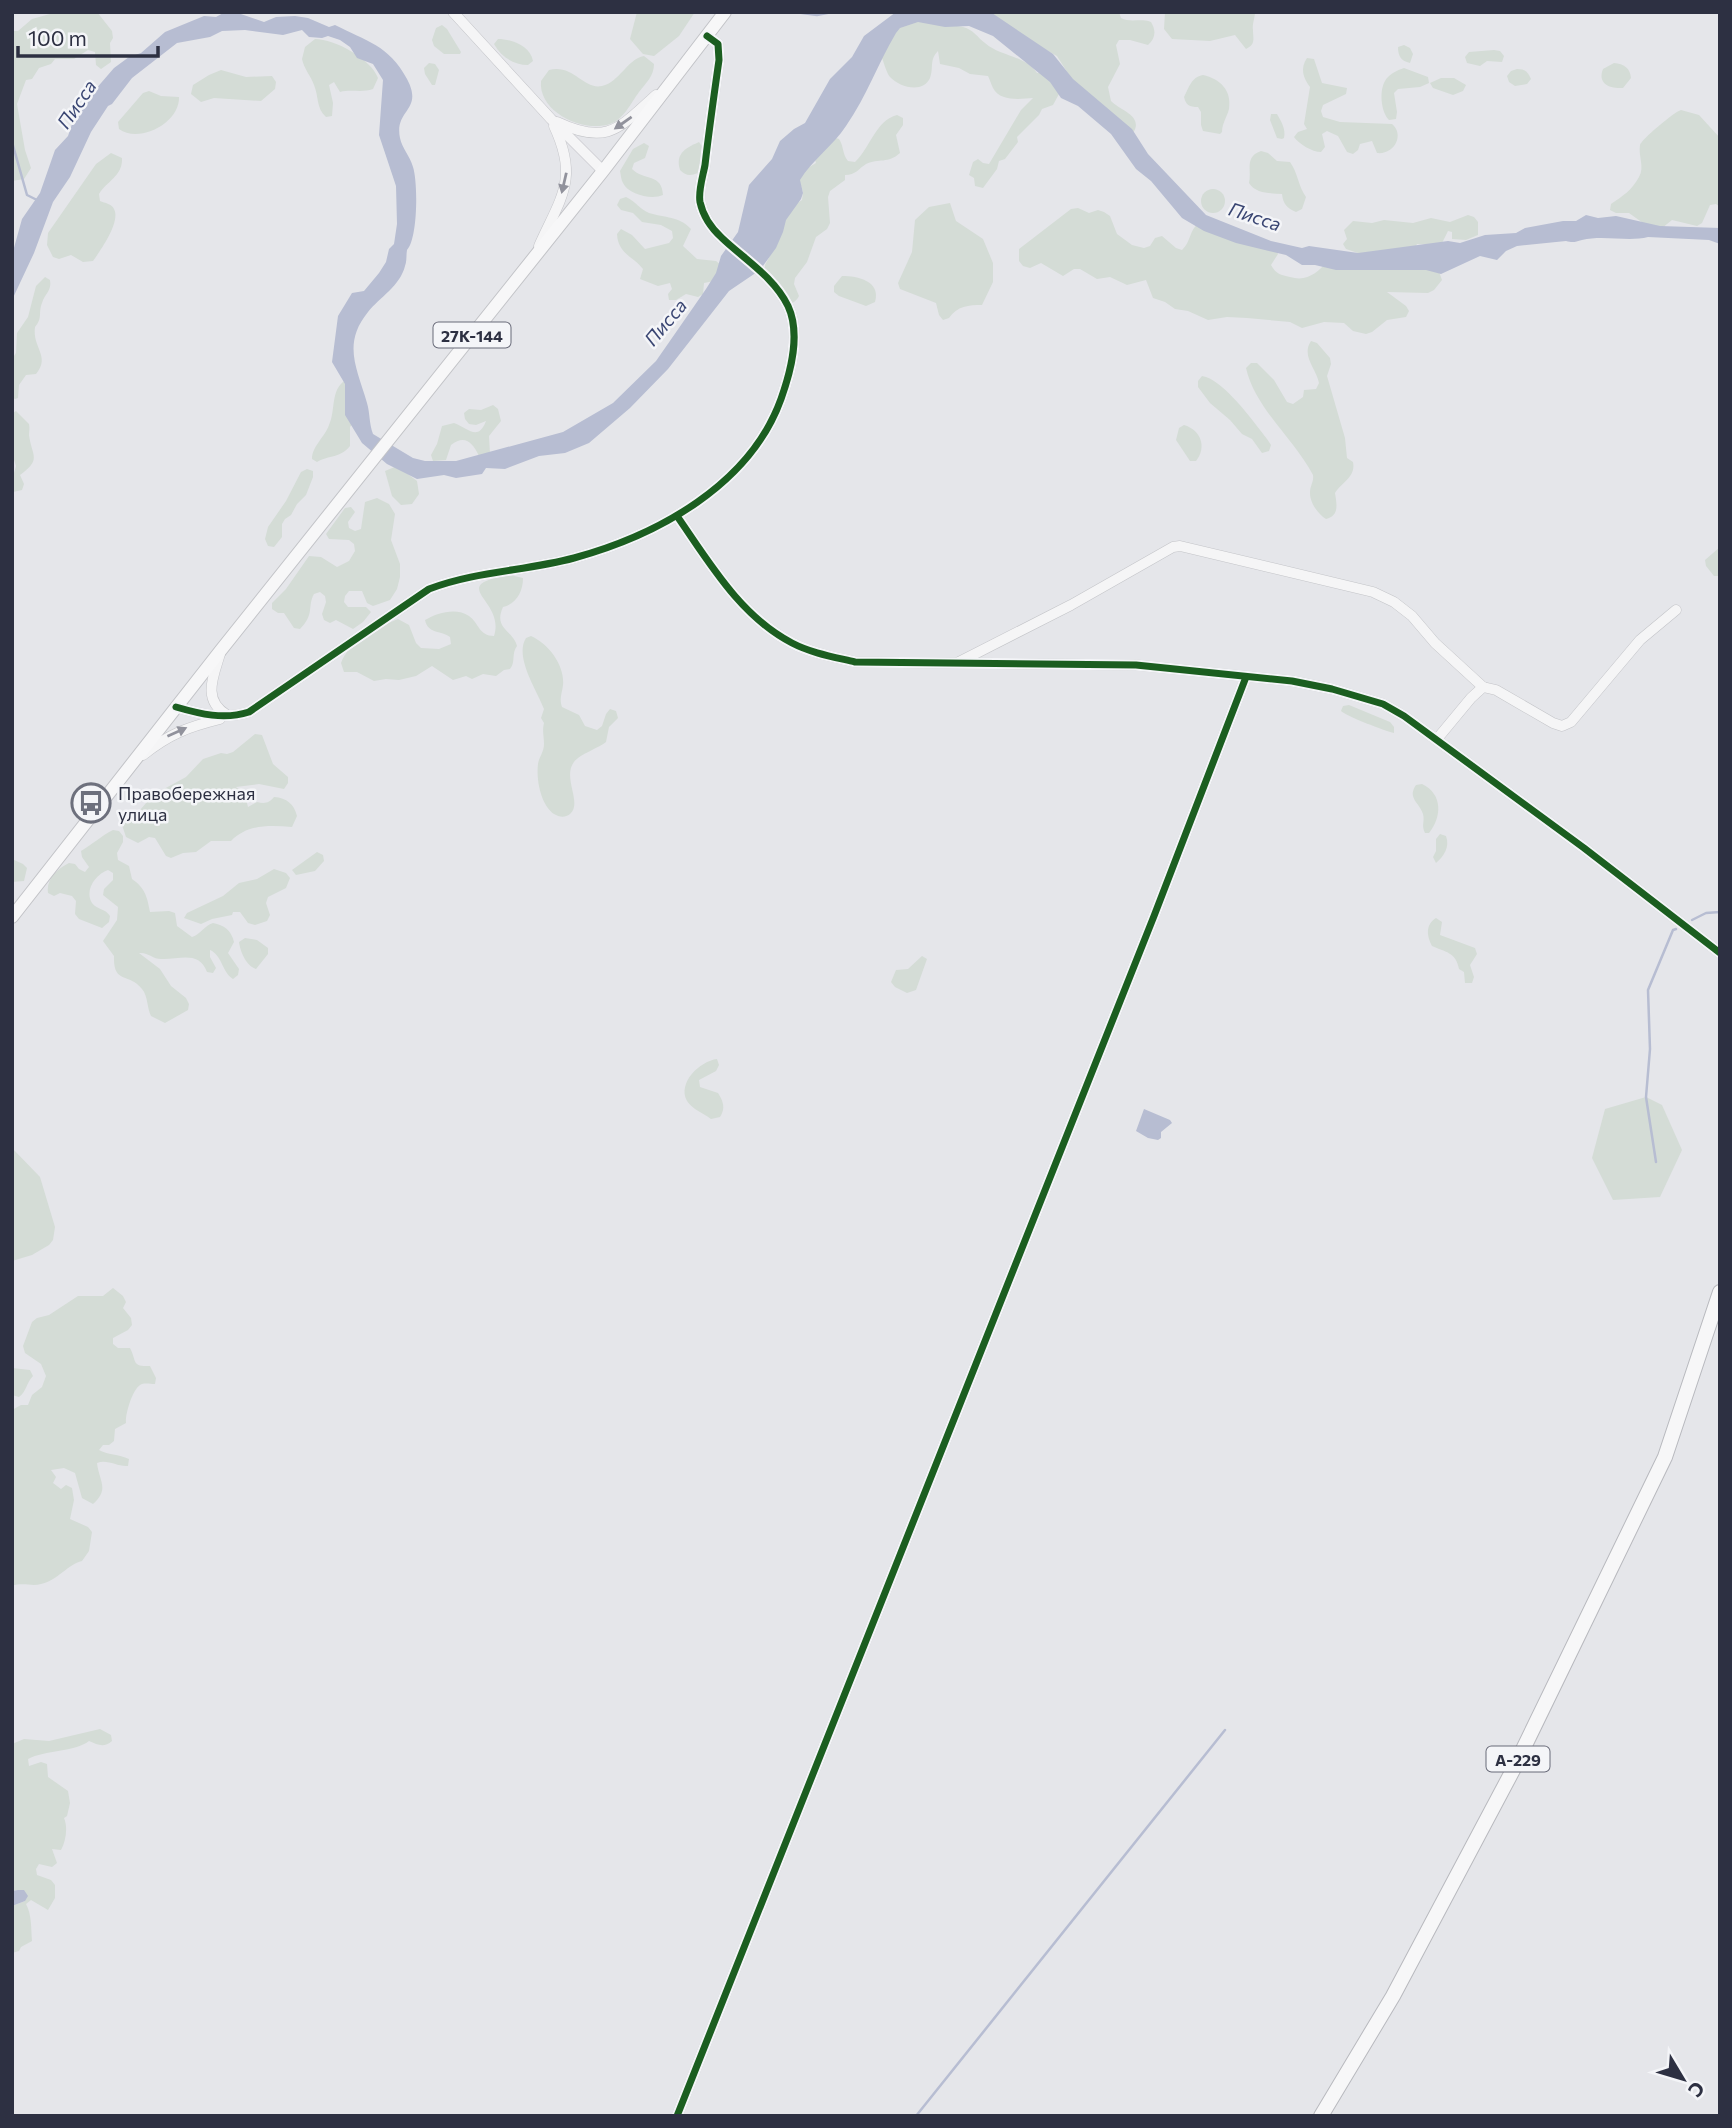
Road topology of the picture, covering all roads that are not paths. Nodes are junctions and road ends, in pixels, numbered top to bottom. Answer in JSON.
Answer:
{"nodes":[{"id":1,"x":453,"y":12,"type":"edge"},
{"id":2,"x":724,"y":12,"type":"edge"},
{"id":3,"x":707,"y":36,"type":"junction"},
{"id":4,"x":674,"y":79,"type":"junction"},
{"id":5,"x":551,"y":119,"type":"junction"},
{"id":6,"x":603,"y":171,"type":"junction"},
{"id":7,"x":533,"y":259,"type":"junction"},
{"id":8,"x":677,"y":516,"type":"junction"},
{"id":9,"x":1676,"y":610,"type":"dead end"},
{"id":10,"x":221,"y":650,"type":"junction"},
{"id":11,"x":958,"y":662,"type":"junction"},
{"id":12,"x":1246,"y":677,"type":"junction"},
{"id":13,"x":1483,"y":687,"type":"junction"},
{"id":14,"x":176,"y":707,"type":"junction"},
{"id":15,"x":231,"y":716,"type":"junction"},
{"id":16,"x":1437,"y":739,"type":"junction"},
{"id":17,"x":131,"y":764,"type":"junction"},
{"id":18,"x":12,"y":917,"type":"edge"},
{"id":19,"x":1720,"y":953,"type":"edge"},
{"id":20,"x":1720,"y":1292,"type":"edge"},
{"id":21,"x":1720,"y":1308,"type":"edge"},
{"id":22,"x":1688,"y":1390,"type":"junction"},
{"id":23,"x":677,"y":2116,"type":"edge"},
{"id":24,"x":1321,"y":2116,"type":"edge"}],
"edges":[{"from":1,"to":5,"type":"street"},
{"from":2,"to":3,"type":"main road","number":"27К-144"},
{"from":3,"to":4,"type":"main road","number":"27К-144"},
{"from":3,"to":8,"type":"street"},
{"from":4,"to":5,"type":"street","one_way":true},
{"from":4,"to":6,"type":"main road","number":"27К-144"},
{"from":5,"to":6,"type":"street"},
{"from":5,"to":7,"type":"street","one_way":true},
{"from":6,"to":7,"type":"main road","number":"27К-144"},
{"from":7,"to":10,"type":"main road","number":"27К-144"},
{"from":8,"to":11,"type":"street"},
{"from":8,"to":15,"type":"street"},
{"from":9,"to":13,"type":"street"},
{"from":10,"to":14,"type":"main road","number":"27К-144"},
{"from":10,"to":15,"type":"street"},
{"from":11,"to":12,"type":"street"},
{"from":11,"to":13,"type":"street"},
{"from":12,"to":16,"type":"street"},
{"from":12,"to":23,"type":"street"},
{"from":13,"to":16,"type":"street"},
{"from":14,"to":15,"type":"street"},
{"from":14,"to":17,"type":"main road","number":"27К-144"},
{"from":17,"to":15,"type":"street","one_way":true},
{"from":16,"to":19,"type":"street"},
{"from":17,"to":18,"type":"main road","number":"27К-144"},
{"from":20,"to":22,"type":"highway","number":"А-229"},
{"from":21,"to":22,"type":"highway","number":"А-229"},
{"from":22,"to":24,"type":"highway","number":"А-229"}]}
